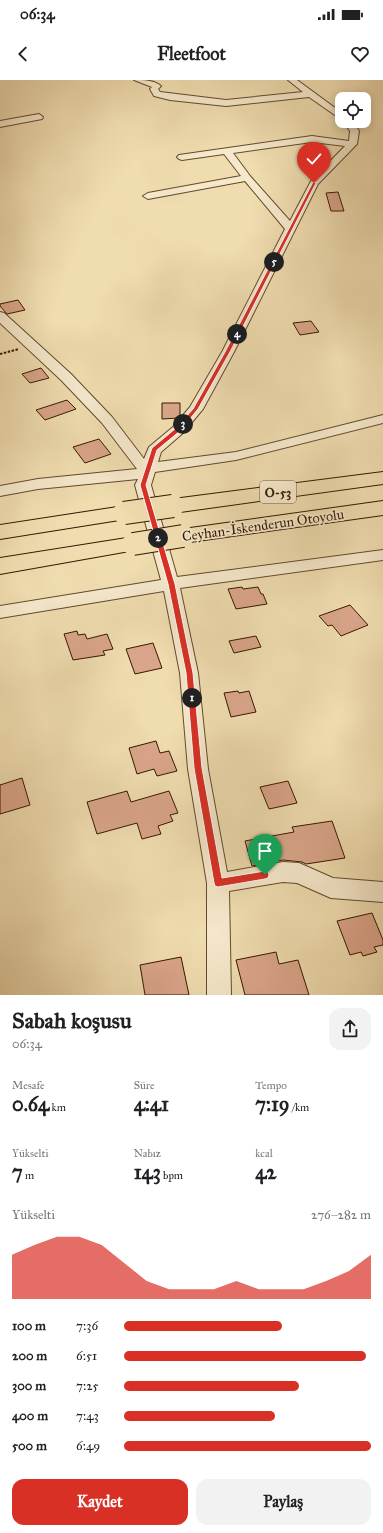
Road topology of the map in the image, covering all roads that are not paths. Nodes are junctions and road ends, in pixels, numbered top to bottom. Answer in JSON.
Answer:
{"nodes":[{"id":1,"x":138,"y":80,"type":"edge"},
{"id":2,"x":292,"y":80,"type":"edge"},
{"id":3,"x":311,"y":94,"type":"junction"},
{"id":4,"x":335,"y":112,"type":"edge"},
{"id":5,"x":39,"y":117,"type":"dead end"},
{"id":6,"x":0,"y":124,"type":"edge"},
{"id":7,"x":354,"y":128,"type":"edge"},
{"id":8,"x":352,"y":144,"type":"junction"},
{"id":9,"x":226,"y":150,"type":"junction"},
{"id":10,"x":182,"y":157,"type":"dead end"},
{"id":11,"x":247,"y":178,"type":"junction"},
{"id":12,"x":148,"y":196,"type":"dead end"},
{"id":13,"x":291,"y":229,"type":"junction"},
{"id":14,"x":0,"y":316,"type":"edge"},
{"id":15,"x":383,"y":419,"type":"edge"},
{"id":16,"x":147,"y":470,"type":"junction"},
{"id":17,"x":383,"y":478,"type":"edge"},
{"id":18,"x":0,"y":491,"type":"edge"},
{"id":19,"x":383,"y":508,"type":"edge"},
{"id":20,"x":0,"y":532,"type":"edge"},
{"id":21,"x":383,"y":555,"type":"edge"},
{"id":22,"x":0,"y":566,"type":"edge"},
{"id":23,"x":172,"y":584,"type":"junction"},
{"id":24,"x":0,"y":612,"type":"edge"},
{"id":25,"x":218,"y":883,"type":"junction"},
{"id":26,"x":383,"y":892,"type":"edge"},
{"id":27,"x":219,"y":995,"type":"edge"}],
"edges":[{"from":1,"to":3,"type":"street"},
{"from":2,"to":3,"type":"street"},
{"from":3,"to":4,"type":"street"},
{"from":5,"to":6,"type":"street"},
{"from":7,"to":8,"type":"street"},
{"from":8,"to":9,"type":"street"},
{"from":8,"to":13,"type":"street"},
{"from":9,"to":10,"type":"street"},
{"from":9,"to":11,"type":"street"},
{"from":11,"to":12,"type":"street"},
{"from":11,"to":13,"type":"street"},
{"from":13,"to":16,"type":"street"},
{"from":14,"to":16,"type":"street"},
{"from":15,"to":16,"type":"street"},
{"from":16,"to":18,"type":"street"},
{"from":16,"to":23,"type":"street"},
{"from":17,"to":20,"type":"highway","number":"O-53","bridge":true},
{"from":19,"to":22,"type":"highway","name":"Ceyhan-İskenderun Otoyolu","number":"O-53","bridge":true},
{"from":21,"to":23,"type":"street"},
{"from":23,"to":24,"type":"street"},
{"from":23,"to":25,"type":"street"},
{"from":25,"to":26,"type":"street"},
{"from":25,"to":27,"type":"street"}]}
